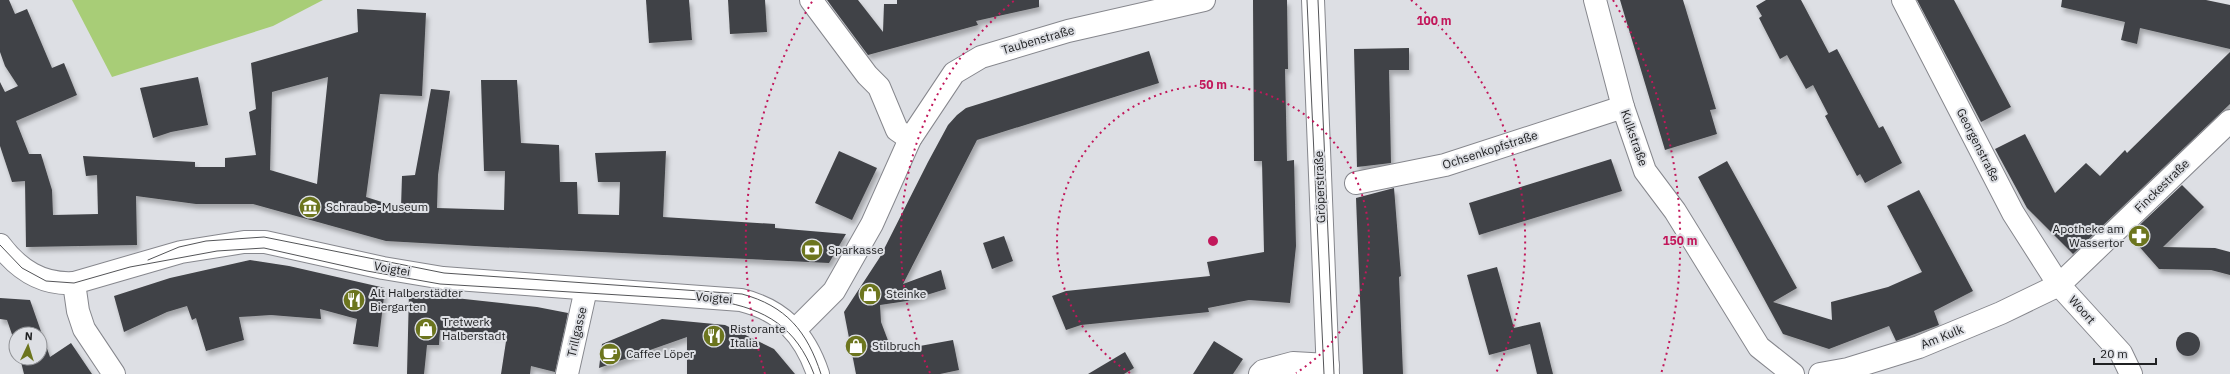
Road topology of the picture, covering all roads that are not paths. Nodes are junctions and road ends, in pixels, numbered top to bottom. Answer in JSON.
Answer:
{"nodes":[{"id":1,"x":811,"y":0,"type":"edge"},
{"id":2,"x":1204,"y":0,"type":"edge"},
{"id":3,"x":1313,"y":0,"type":"edge"},
{"id":4,"x":1596,"y":0,"type":"edge"},
{"id":5,"x":1903,"y":0,"type":"edge"},
{"id":6,"x":1623,"y":107,"type":"junction"},
{"id":7,"x":2230,"y":121,"type":"edge"},
{"id":8,"x":910,"y":139,"type":"junction"},
{"id":9,"x":1356,"y":183,"type":"dead end"},
{"id":10,"x":0,"y":245,"type":"edge"},
{"id":11,"x":74,"y":283,"type":"junction"},
{"id":12,"x":2059,"y":285,"type":"junction"},
{"id":13,"x":586,"y":289,"type":"junction"},
{"id":14,"x":795,"y":330,"type":"junction"},
{"id":15,"x":1328,"y":369,"type":"edge"},
{"id":16,"x":114,"y":374,"type":"edge"},
{"id":17,"x":567,"y":374,"type":"edge"},
{"id":18,"x":818,"y":374,"type":"edge"},
{"id":19,"x":1260,"y":374,"type":"edge"},
{"id":20,"x":1793,"y":374,"type":"edge"},
{"id":21,"x":1820,"y":374,"type":"edge"},
{"id":22,"x":2131,"y":374,"type":"edge"}],
"edges":[{"from":1,"to":8,"type":"street"},
{"from":2,"to":8,"type":"street","name":"Taubenstraße"},
{"from":3,"to":15,"type":"street","name":"Gröperstraße"},
{"from":4,"to":6,"type":"street","name":"Kulkstraße"},
{"from":5,"to":12,"type":"street","name":"Georgenstraße"},
{"from":6,"to":9,"type":"street","name":"Ochsenkopfstraße"},
{"from":6,"to":20,"type":"street","name":"Kulkstraße"},
{"from":7,"to":12,"type":"street","name":"Finckestraße"},
{"from":8,"to":14,"type":"street","name":"Taubenstraße"},
{"from":10,"to":11,"type":"street","name":"Voigtei"},
{"from":11,"to":13,"type":"street","name":"Voigtei"},
{"from":11,"to":16,"type":"street"},
{"from":12,"to":21,"type":"street","name":"Am Kulk"},
{"from":12,"to":22,"type":"street","name":"Woort"},
{"from":13,"to":14,"type":"street","name":"Voigtei"},
{"from":13,"to":17,"type":"street","name":"Trillgasse"},
{"from":14,"to":18,"type":"street","name":"Voigtei"},
{"from":15,"to":19,"type":"street"}]}
